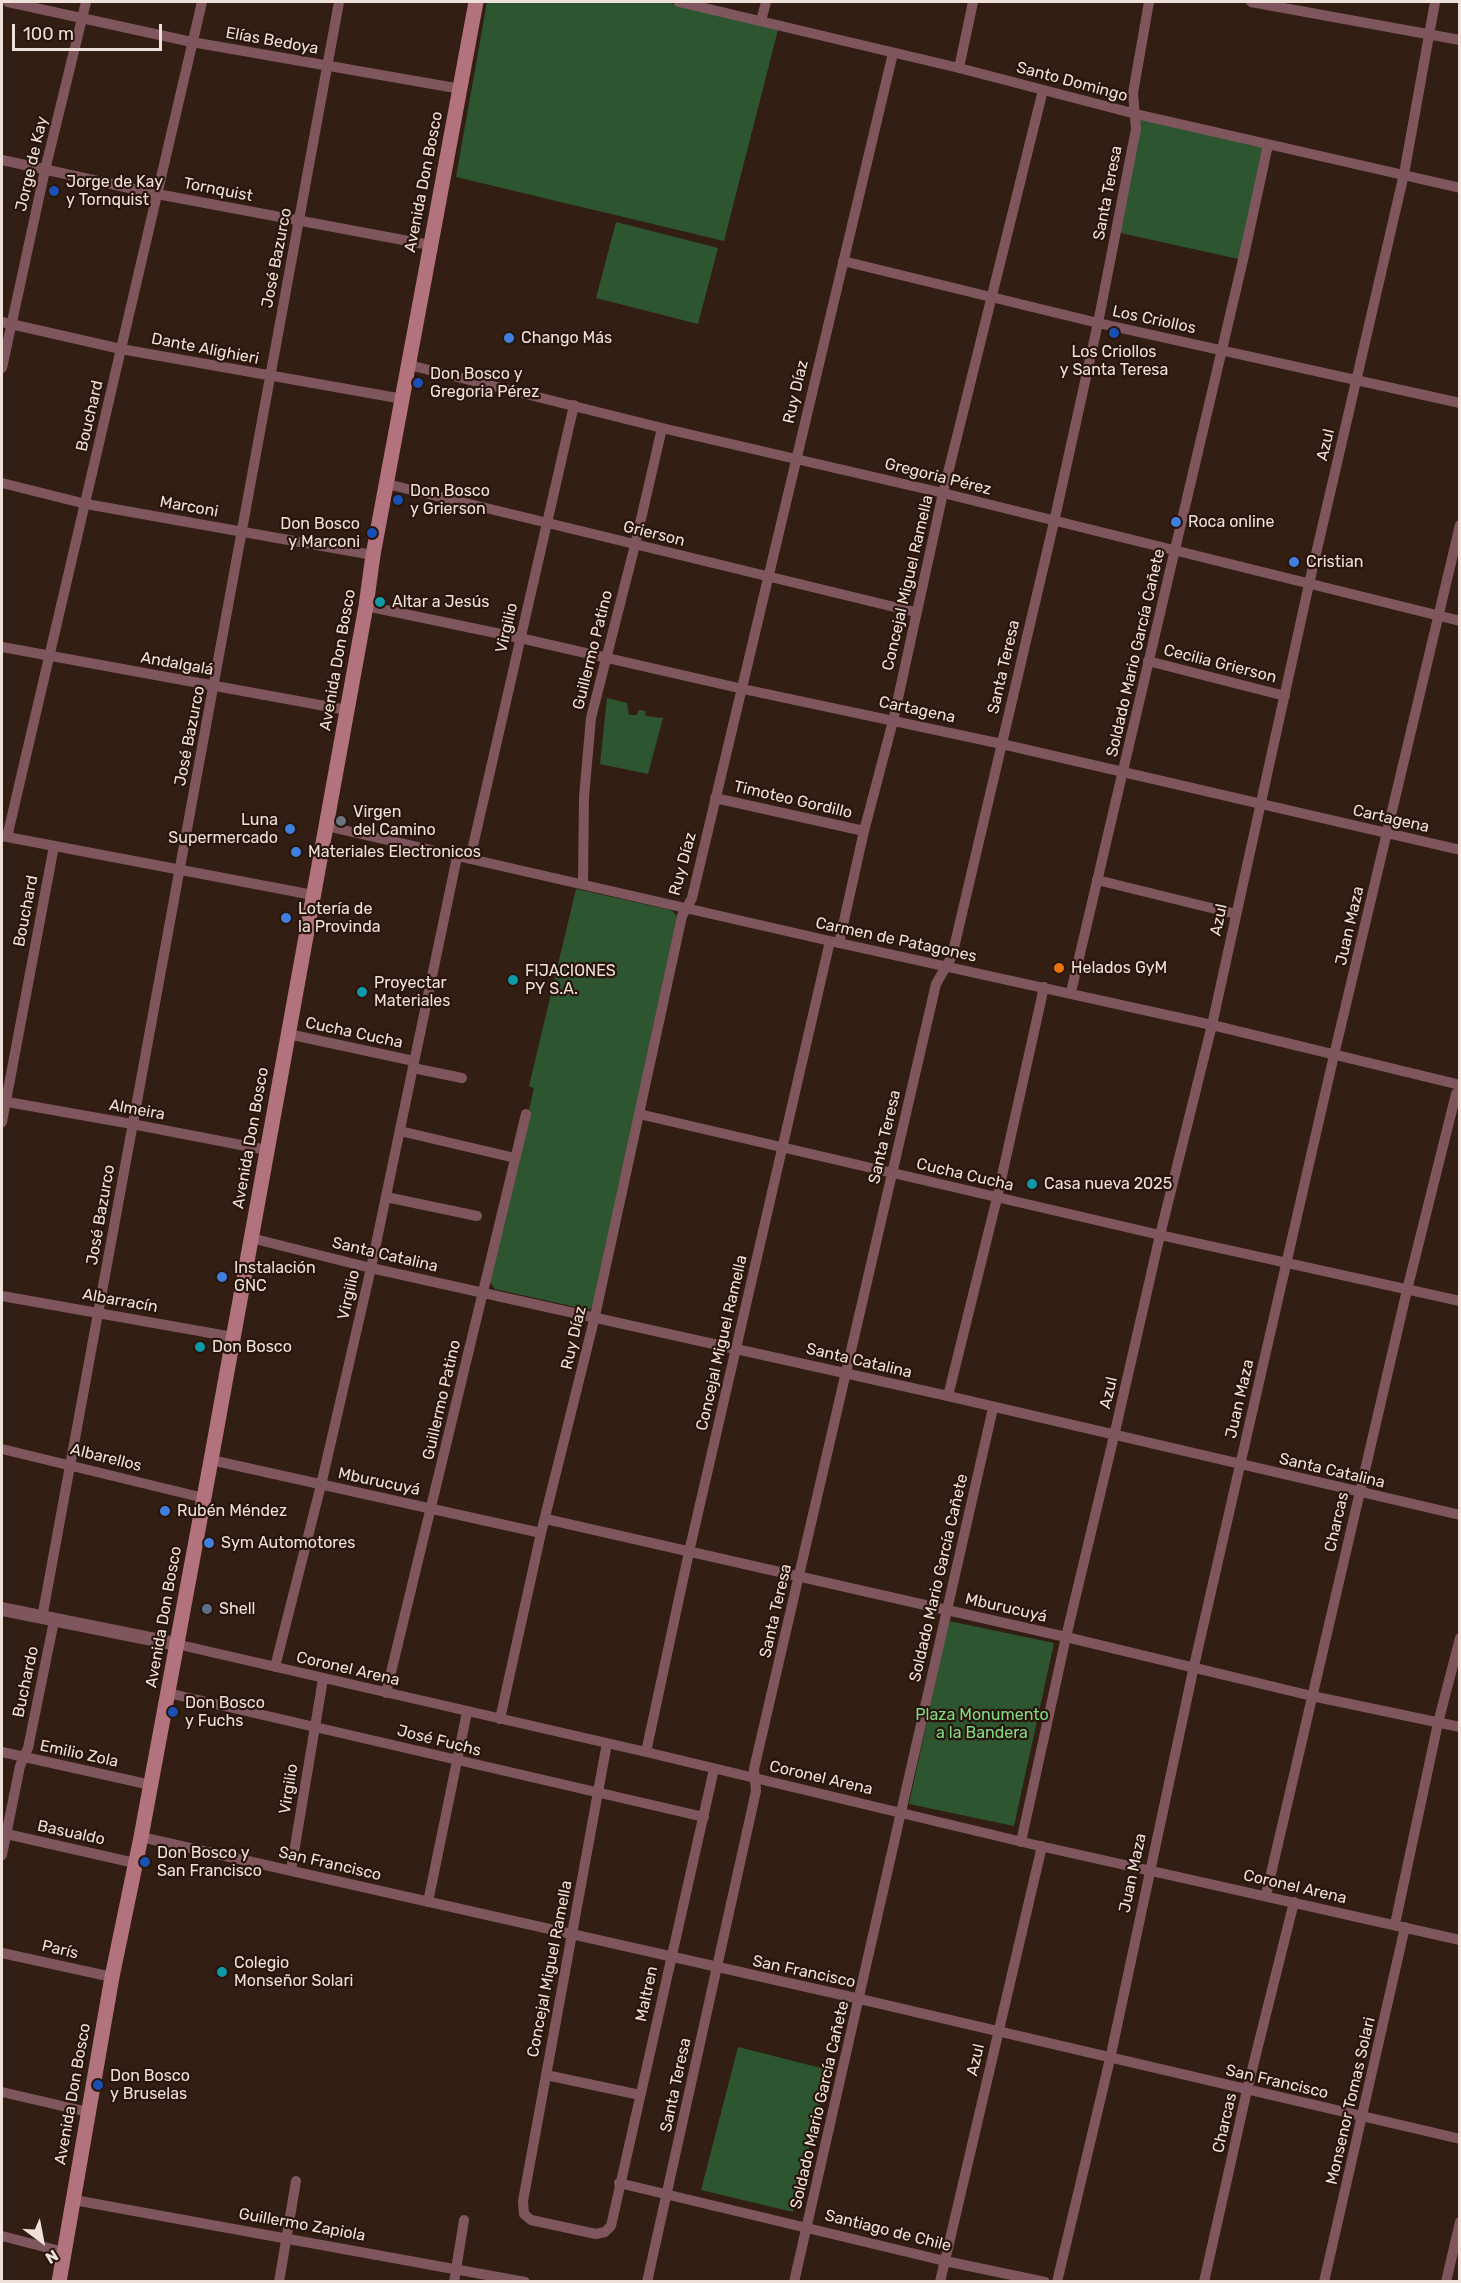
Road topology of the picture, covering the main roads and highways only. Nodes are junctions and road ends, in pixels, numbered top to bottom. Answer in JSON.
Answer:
{"nodes":[{"id":1,"x":476,"y":2,"type":"edge"},
{"id":2,"x":59,"y":2282,"type":"edge"}],
"edges":[{"from":1,"to":2,"type":"main road","name":"Avenida Don Bosco"}]}
